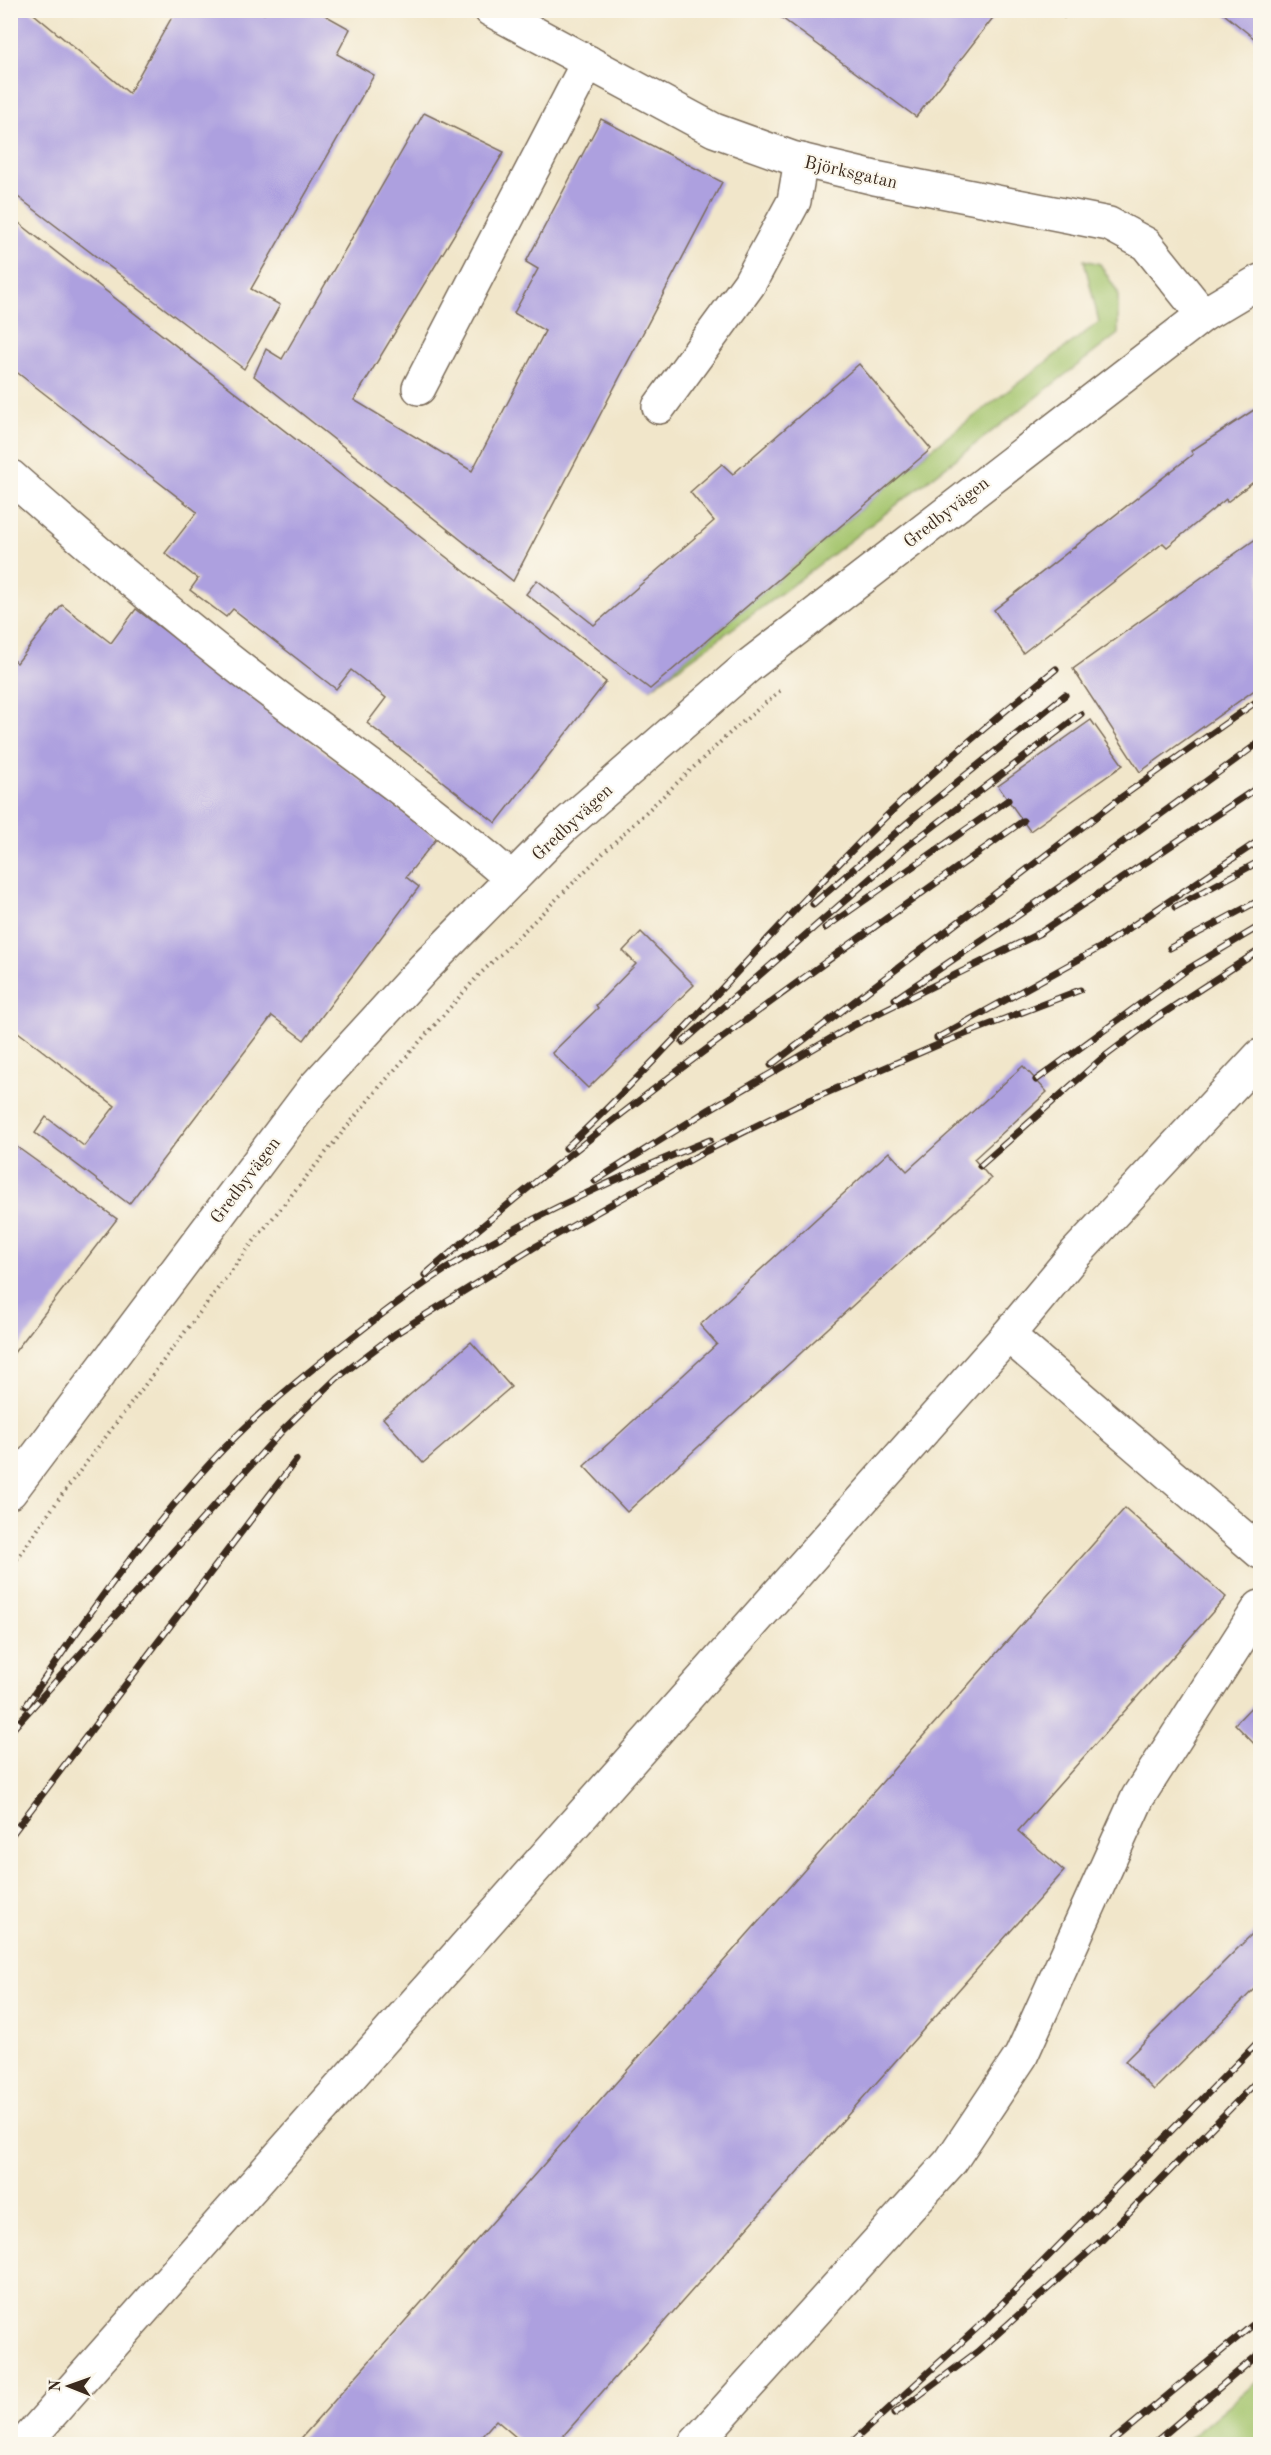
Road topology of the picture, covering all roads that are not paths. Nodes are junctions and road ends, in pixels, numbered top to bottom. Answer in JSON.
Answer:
{"nodes":[{"id":1,"x":491,"y":10,"type":"edge"},
{"id":2,"x":588,"y":62,"type":"junction"},
{"id":3,"x":801,"y":160,"type":"junction"},
{"id":4,"x":1260,"y":281,"type":"edge"},
{"id":5,"x":1203,"y":315,"type":"junction"},
{"id":6,"x":419,"y":388,"type":"dead end"},
{"id":7,"x":659,"y":407,"type":"dead end"},
{"id":8,"x":10,"y":476,"type":"edge"},
{"id":9,"x":512,"y":879,"type":"junction"},
{"id":10,"x":1260,"y":1056,"type":"edge"},
{"id":11,"x":1008,"y":1335,"type":"junction"},
{"id":12,"x":10,"y":1492,"type":"edge"},
{"id":13,"x":1260,"y":1552,"type":"edge"},
{"id":14,"x":1260,"y":1607,"type":"edge"},
{"id":15,"x":28,"y":2443,"type":"edge"},
{"id":16,"x":695,"y":2445,"type":"edge"}],
"edges":[{"from":1,"to":2,"type":"street","name":"Björksgatan"},
{"from":2,"to":3,"type":"street","name":"Björksgatan"},
{"from":2,"to":6,"type":"street"},
{"from":3,"to":5,"type":"street","name":"Björksgatan"},
{"from":3,"to":7,"type":"street"},
{"from":4,"to":5,"type":"street","name":"Gredbyvägen"},
{"from":5,"to":9,"type":"street","name":"Gredbyvägen"},
{"from":8,"to":9,"type":"street"},
{"from":9,"to":12,"type":"street","name":"Gredbyvägen"},
{"from":10,"to":11,"type":"street"},
{"from":11,"to":13,"type":"street"},
{"from":11,"to":15,"type":"street"},
{"from":14,"to":16,"type":"street"}]}
